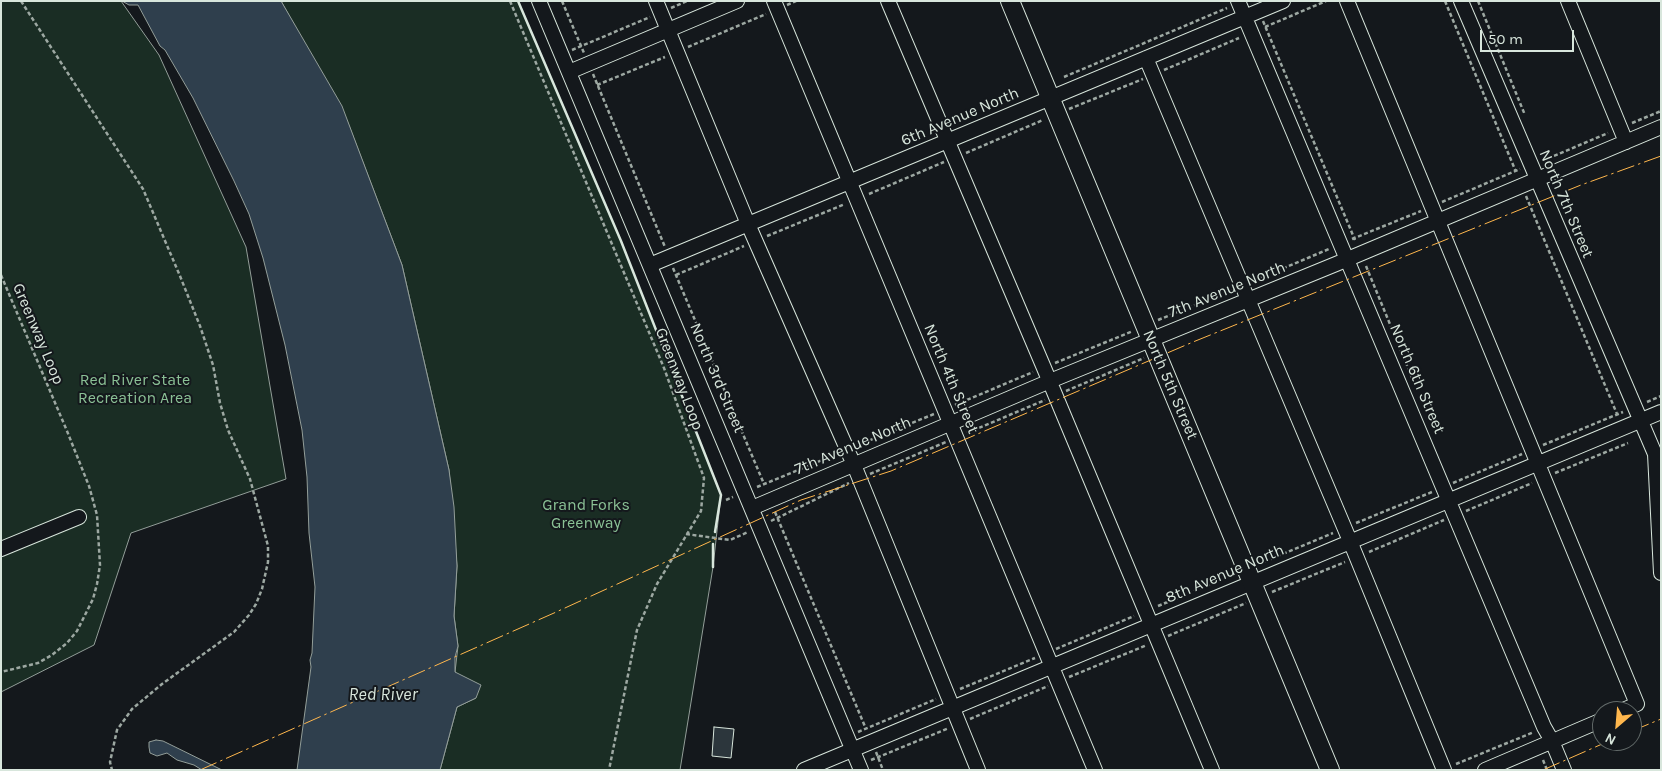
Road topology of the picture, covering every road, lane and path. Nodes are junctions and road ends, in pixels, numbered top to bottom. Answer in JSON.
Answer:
{"nodes":[{"id":1,"x":21,"y":1,"type":"edge"},
{"id":2,"x":510,"y":1,"type":"edge"},
{"id":3,"x":539,"y":1,"type":"edge"},
{"id":4,"x":562,"y":1,"type":"edge"},
{"id":5,"x":687,"y":1,"type":"edge"},
{"id":6,"x":737,"y":1,"type":"edge"},
{"id":7,"x":796,"y":1,"type":"edge"},
{"id":8,"x":888,"y":1,"type":"edge"},
{"id":9,"x":1010,"y":1,"type":"edge"},
{"id":10,"x":1238,"y":1,"type":"edge"},
{"id":11,"x":1283,"y":1,"type":"edge"},
{"id":12,"x":1326,"y":1,"type":"edge"},
{"id":13,"x":1347,"y":1,"type":"edge"},
{"id":14,"x":1444,"y":1,"type":"edge"},
{"id":15,"x":1461,"y":1,"type":"edge"},
{"id":16,"x":1568,"y":1,"type":"edge"},
{"id":17,"x":775,"y":5,"type":"edge"},
{"id":18,"x":658,"y":7,"type":"edge"},
{"id":19,"x":1259,"y":12,"type":"junction"},
{"id":20,"x":1245,"y":18,"type":"junction"},
{"id":21,"x":1266,"y":27,"type":"junction"},
{"id":22,"x":667,"y":30,"type":"junction"},
{"id":23,"x":1252,"y":33,"type":"junction"},
{"id":24,"x":581,"y":46,"type":"junction"},
{"id":25,"x":676,"y":52,"type":"junction"},
{"id":26,"x":561,"y":54,"type":"junction"},
{"id":27,"x":1146,"y":58,"type":"junction"},
{"id":28,"x":588,"y":64,"type":"junction"},
{"id":29,"x":568,"y":72,"type":"junction"},
{"id":30,"x":1153,"y":74,"type":"junction"},
{"id":31,"x":597,"y":85,"type":"junction"},
{"id":32,"x":1049,"y":98,"type":"junction"},
{"id":33,"x":1661,"y":111,"type":"edge"},
{"id":34,"x":1056,"y":115,"type":"junction"},
{"id":35,"x":1661,"y":127,"type":"edge"},
{"id":36,"x":1620,"y":128,"type":"junction"},
{"id":37,"x":948,"y":141,"type":"junction"},
{"id":38,"x":1626,"y":142,"type":"junction"},
{"id":39,"x":955,"y":157,"type":"junction"},
{"id":40,"x":1531,"y":165,"type":"junction"},
{"id":41,"x":1516,"y":171,"type":"junction"},
{"id":42,"x":1537,"y":180,"type":"junction"},
{"id":43,"x":850,"y":182,"type":"junction"},
{"id":44,"x":1522,"y":186,"type":"junction"},
{"id":45,"x":857,"y":199,"type":"junction"},
{"id":46,"x":1432,"y":206,"type":"junction"},
{"id":47,"x":1439,"y":221,"type":"junction"},
{"id":48,"x":748,"y":224,"type":"junction"},
{"id":49,"x":755,"y":241,"type":"junction"},
{"id":50,"x":1348,"y":241,"type":"junction"},
{"id":51,"x":1354,"y":257,"type":"junction"},
{"id":52,"x":669,"y":258,"type":"junction"},
{"id":53,"x":650,"y":265,"type":"junction"},
{"id":54,"x":1,"y":275,"type":"edge"},
{"id":55,"x":676,"y":275,"type":"junction"},
{"id":56,"x":1242,"y":286,"type":"junction"},
{"id":57,"x":1248,"y":300,"type":"junction"},
{"id":58,"x":1148,"y":333,"type":"junction"},
{"id":59,"x":1044,"y":368,"type":"junction"},
{"id":60,"x":1050,"y":381,"type":"junction"},
{"id":61,"x":1418,"y":391,"type":"dead end"},
{"id":62,"x":945,"y":409,"type":"junction"},
{"id":63,"x":1661,"y":412,"type":"edge"},
{"id":64,"x":1640,"y":420,"type":"junction"},
{"id":65,"x":950,"y":424,"type":"junction"},
{"id":66,"x":1623,"y":427,"type":"junction"},
{"id":67,"x":1628,"y":443,"type":"dead end"},
{"id":68,"x":848,"y":450,"type":"junction"},
{"id":69,"x":1538,"y":463,"type":"junction"},
{"id":70,"x":854,"y":464,"type":"junction"},
{"id":71,"x":1544,"y":478,"type":"junction"},
{"id":72,"x":1456,"y":482,"type":"dead end"},
{"id":73,"x":764,"y":484,"type":"junction"},
{"id":74,"x":746,"y":492,"type":"junction"},
{"id":75,"x":1455,"y":498,"type":"junction"},
{"id":76,"x":726,"y":500,"type":"dead end"},
{"id":77,"x":770,"y":500,"type":"junction"},
{"id":78,"x":752,"y":508,"type":"junction"},
{"id":79,"x":1461,"y":513,"type":"junction"},
{"id":80,"x":79,"y":517,"type":"dead end"},
{"id":81,"x":760,"y":526,"type":"junction"},
{"id":82,"x":686,"y":534,"type":"junction"},
{"id":83,"x":1350,"y":541,"type":"junction"},
{"id":84,"x":1,"y":549,"type":"edge"},
{"id":85,"x":1356,"y":557,"type":"junction"},
{"id":86,"x":1661,"y":574,"type":"edge"},
{"id":87,"x":1252,"y":581,"type":"junction"},
{"id":88,"x":1259,"y":598,"type":"junction"},
{"id":89,"x":1150,"y":624,"type":"junction"},
{"id":90,"x":1157,"y":640,"type":"junction"},
{"id":91,"x":1052,"y":666,"type":"junction"},
{"id":92,"x":1,"y":672,"type":"edge"},
{"id":93,"x":1059,"y":682,"type":"junction"},
{"id":94,"x":1636,"y":701,"type":"edge"},
{"id":95,"x":952,"y":708,"type":"junction"},
{"id":96,"x":959,"y":724,"type":"junction"},
{"id":97,"x":1592,"y":724,"type":"edge"},
{"id":98,"x":1544,"y":728,"type":"junction"},
{"id":99,"x":1552,"y":741,"type":"junction"},
{"id":100,"x":871,"y":742,"type":"junction"},
{"id":101,"x":852,"y":750,"type":"junction"},
{"id":102,"x":878,"y":757,"type":"junction"},
{"id":103,"x":860,"y":768,"type":"edge"},
{"id":104,"x":112,"y":770,"type":"edge"},
{"id":105,"x":609,"y":770,"type":"edge"},
{"id":106,"x":804,"y":770,"type":"edge"},
{"id":107,"x":883,"y":770,"type":"edge"},
{"id":108,"x":978,"y":770,"type":"edge"},
{"id":109,"x":1096,"y":770,"type":"edge"},
{"id":110,"x":1212,"y":770,"type":"edge"},
{"id":111,"x":1330,"y":770,"type":"edge"},
{"id":112,"x":1444,"y":770,"type":"edge"},
{"id":113,"x":1485,"y":770,"type":"edge"},
{"id":114,"x":1564,"y":770,"type":"edge"}],
"edges":[{"from":1,"to":104,"type":"path"},
{"from":2,"to":82,"type":"path","name":"Greenway Loop"},
{"from":3,"to":26,"type":"street","name":"North 3rd Street"},
{"from":4,"to":24,"type":"path"},
{"from":5,"to":18,"type":"path"},
{"from":6,"to":22,"type":"street"},
{"from":7,"to":17,"type":"path"},
{"from":8,"to":37,"type":"street"},
{"from":9,"to":32,"type":"main road","name":"North 5th Street"},
{"from":10,"to":20,"type":"street","name":"North 6th Street"},
{"from":11,"to":19,"type":"street","name":"6th Avenue North"},
{"from":12,"to":21,"type":"path"},
{"from":13,"to":46,"type":"street"},
{"from":14,"to":41,"type":"path"},
{"from":15,"to":40,"type":"street","name":"North 7th Street"},
{"from":16,"to":36,"type":"street"},
{"from":17,"to":25,"type":"path"},
{"from":17,"to":43,"type":"street","name":"North 4th Street"},
{"from":18,"to":22,"type":"street"},
{"from":18,"to":24,"type":"path"},
{"from":19,"to":20,"type":"street","name":"6th Avenue North"},
{"from":19,"to":21,"type":"path"},
{"from":20,"to":23,"type":"street","name":"North 6th Street"},
{"from":20,"to":27,"type":"street","name":"6th Avenue North"},
{"from":21,"to":23,"type":"path"},
{"from":21,"to":50,"type":"path"},
{"from":22,"to":25,"type":"street"},
{"from":22,"to":28,"type":"street"},
{"from":23,"to":30,"type":"path"},
{"from":23,"to":50,"type":"street","name":"North 6th Street"},
{"from":24,"to":26,"type":"path"},
{"from":24,"to":28,"type":"path"},
{"from":25,"to":31,"type":"path"},
{"from":25,"to":48,"type":"street"},
{"from":26,"to":29,"type":"street","name":"North 3rd Street"},
{"from":27,"to":30,"type":"street"},
{"from":27,"to":32,"type":"street","name":"6th Avenue North"},
{"from":28,"to":29,"type":"street"},
{"from":28,"to":31,"type":"path"},
{"from":29,"to":53,"type":"street","name":"North 3rd Street"},
{"from":30,"to":34,"type":"path"},
{"from":30,"to":56,"type":"street"},
{"from":31,"to":52,"type":"path"},
{"from":32,"to":34,"type":"main road","name":"North 5th Street"},
{"from":32,"to":37,"type":"street","name":"6th Avenue North"},
{"from":33,"to":36,"type":"path"},
{"from":34,"to":39,"type":"path"},
{"from":34,"to":58,"type":"main road","name":"North 5th Street"},
{"from":35,"to":38,"type":"street","name":"7th Avenue North"},
{"from":36,"to":38,"type":"street"},
{"from":36,"to":40,"type":"path"},
{"from":37,"to":39,"type":"street"},
{"from":37,"to":43,"type":"street","name":"6th Avenue North"},
{"from":38,"to":42,"type":"street","name":"7th Avenue North"},
{"from":39,"to":45,"type":"path"},
{"from":39,"to":59,"type":"street"},
{"from":40,"to":41,"type":"path"},
{"from":40,"to":42,"type":"street","name":"North 7th Street"},
{"from":41,"to":44,"type":"path"},
{"from":41,"to":46,"type":"path"},
{"from":42,"to":44,"type":"street","name":"7th Avenue North"},
{"from":42,"to":64,"type":"street","name":"North 7th Street"},
{"from":43,"to":45,"type":"street","name":"North 4th Street"},
{"from":43,"to":48,"type":"street","name":"6th Avenue North"},
{"from":44,"to":47,"type":"street","name":"7th Avenue North"},
{"from":44,"to":66,"type":"path"},
{"from":45,"to":49,"type":"path"},
{"from":45,"to":62,"type":"street","name":"North 4th Street"},
{"from":46,"to":47,"type":"street"},
{"from":46,"to":50,"type":"path"},
{"from":47,"to":51,"type":"street","name":"7th Avenue North"},
{"from":47,"to":69,"type":"street"},
{"from":48,"to":49,"type":"street"},
{"from":48,"to":52,"type":"street","name":"6th Avenue North"},
{"from":49,"to":55,"type":"path"},
{"from":49,"to":68,"type":"street"},
{"from":50,"to":51,"type":"street","name":"North 6th Street"},
{"from":50,"to":51,"type":"path"},
{"from":50,"to":56,"type":"path"},
{"from":51,"to":57,"type":"street","name":"7th Avenue North"},
{"from":51,"to":61,"type":"path"},
{"from":51,"to":75,"type":"street","name":"North 6th Street"},
{"from":52,"to":53,"type":"street","name":"6th Avenue North"},
{"from":52,"to":55,"type":"path"},
{"from":53,"to":74,"type":"street","name":"North 3rd Street"},
{"from":54,"to":92,"type":"path","name":"Greenway Loop"},
{"from":55,"to":73,"type":"path"},
{"from":56,"to":57,"type":"street"},
{"from":56,"to":58,"type":"path"},
{"from":57,"to":58,"type":"street","name":"7th Avenue North"},
{"from":57,"to":83,"type":"street"},
{"from":58,"to":59,"type":"path"},
{"from":58,"to":60,"type":"street","name":"7th Avenue North"},
{"from":58,"to":87,"type":"main road","name":"North 5th Street"},
{"from":59,"to":60,"type":"street"},
{"from":59,"to":62,"type":"path"},
{"from":60,"to":65,"type":"street","name":"7th Avenue North"},
{"from":60,"to":89,"type":"street"},
{"from":62,"to":65,"type":"street","name":"North 4th Street"},
{"from":62,"to":68,"type":"path"},
{"from":63,"to":64,"type":"street","name":"8th Avenue North"},
{"from":64,"to":66,"type":"street","name":"8th Avenue North"},
{"from":64,"to":86,"type":"street","name":"North 7th Street"},
{"from":65,"to":70,"type":"street","name":"7th Avenue North"},
{"from":65,"to":91,"type":"street","name":"North 4th Street"},
{"from":66,"to":69,"type":"street","name":"8th Avenue North"},
{"from":67,"to":71,"type":"path"},
{"from":68,"to":70,"type":"street"},
{"from":68,"to":73,"type":"path"},
{"from":69,"to":71,"type":"street"},
{"from":69,"to":75,"type":"street","name":"8th Avenue North"},
{"from":70,"to":77,"type":"street","name":"7th Avenue North"},
{"from":70,"to":95,"type":"street"},
{"from":71,"to":79,"type":"path"},
{"from":71,"to":94,"type":"street"},
{"from":72,"to":75,"type":"path"},
{"from":73,"to":74,"type":"path"},
{"from":73,"to":77,"type":"path"},
{"from":74,"to":76,"type":"path"},
{"from":74,"to":78,"type":"street","name":"North 3rd Street"},
{"from":75,"to":79,"type":"street","name":"North 6th Street"},
{"from":75,"to":79,"type":"path"},
{"from":75,"to":83,"type":"street","name":"8th Avenue North"},
{"from":77,"to":78,"type":"street","name":"7th Avenue North"},
{"from":77,"to":100,"type":"path"},
{"from":78,"to":81,"type":"street","name":"North 3rd Street"},
{"from":79,"to":85,"type":"path"},
{"from":79,"to":98,"type":"street","name":"North 6th Street"},
{"from":80,"to":84,"type":"street"},
{"from":81,"to":82,"type":"path"},
{"from":81,"to":101,"type":"street","name":"North 3rd Street"},
{"from":82,"to":105,"type":"path","name":"Greenway Loop"},
{"from":83,"to":85,"type":"street"},
{"from":83,"to":87,"type":"street","name":"8th Avenue North"},
{"from":85,"to":88,"type":"path"},
{"from":85,"to":112,"type":"street"},
{"from":87,"to":88,"type":"main road","name":"North 5th Street"},
{"from":87,"to":89,"type":"street","name":"8th Avenue North"},
{"from":88,"to":90,"type":"path"},
{"from":88,"to":111,"type":"main road","name":"North 5th Street"},
{"from":89,"to":90,"type":"street"},
{"from":89,"to":91,"type":"street","name":"8th Avenue North"},
{"from":90,"to":93,"type":"path"},
{"from":90,"to":110,"type":"street"},
{"from":91,"to":93,"type":"street","name":"North 4th Street"},
{"from":91,"to":95,"type":"street","name":"8th Avenue North"},
{"from":93,"to":96,"type":"path"},
{"from":93,"to":109,"type":"street","name":"North 4th Street"},
{"from":95,"to":96,"type":"street"},
{"from":95,"to":100,"type":"street","name":"8th Avenue North"},
{"from":96,"to":102,"type":"path"},
{"from":96,"to":108,"type":"street"},
{"from":97,"to":99,"type":"street"},
{"from":98,"to":99,"type":"street","name":"North 6th Street"},
{"from":98,"to":112,"type":"path"},
{"from":99,"to":113,"type":"street"},
{"from":99,"to":114,"type":"street","name":"North 6th Street"},
{"from":100,"to":101,"type":"street","name":"8th Avenue North"},
{"from":100,"to":102,"type":"path"},
{"from":101,"to":103,"type":"street","name":"North 3rd Street"},
{"from":101,"to":106,"type":"street","name":"8th Avenue North"},
{"from":102,"to":103,"type":"path"},
{"from":102,"to":107,"type":"path"}]}
